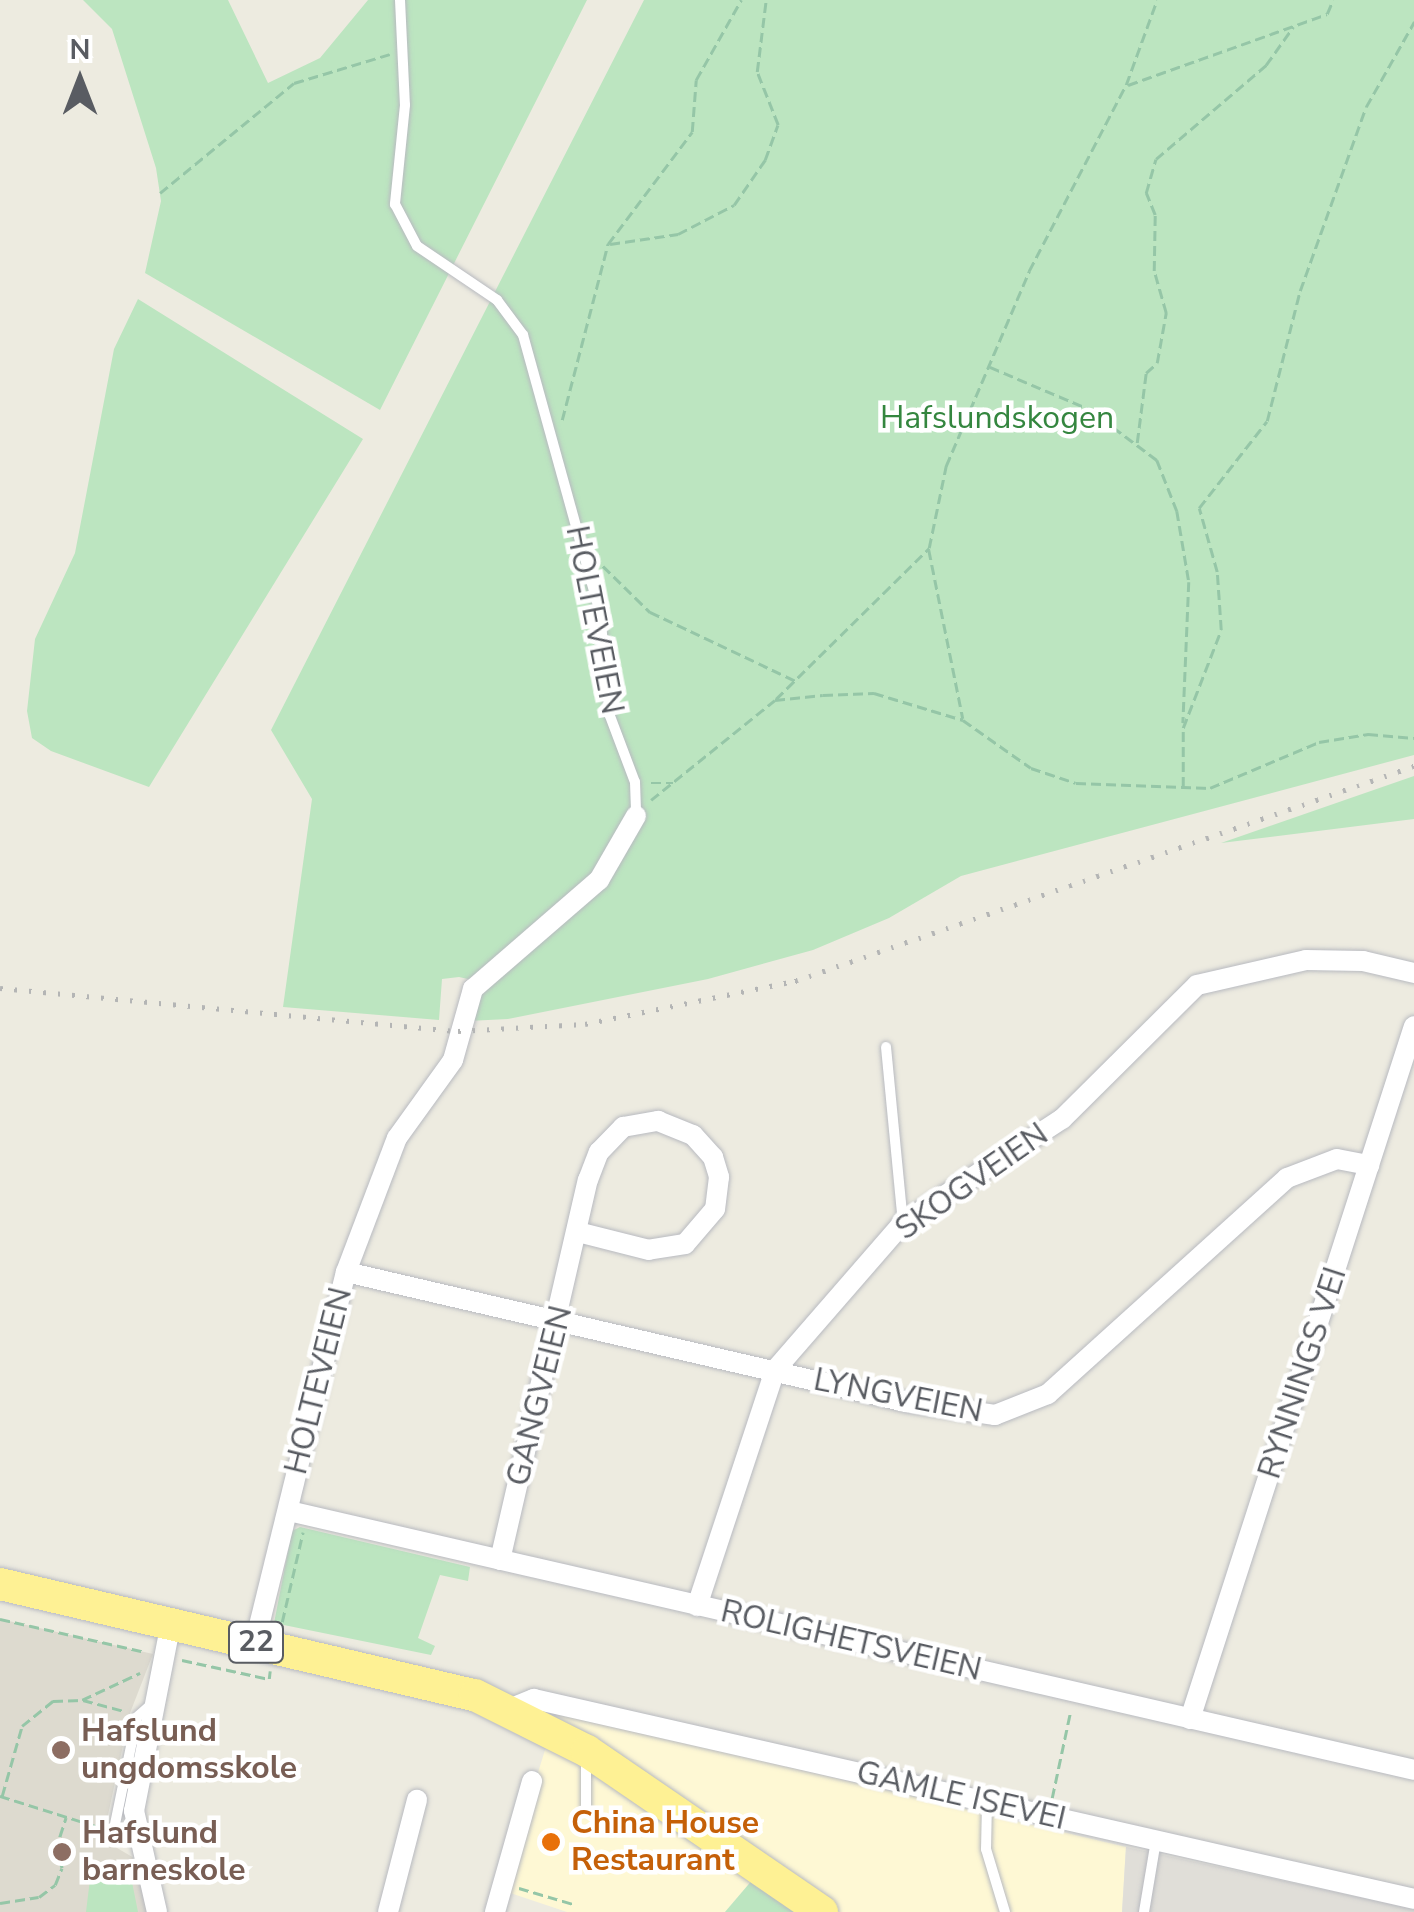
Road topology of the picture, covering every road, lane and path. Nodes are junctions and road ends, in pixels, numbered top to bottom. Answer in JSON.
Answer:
{"nodes":[{"id":1,"x":400,"y":0,"type":"edge"},
{"id":2,"x":741,"y":0,"type":"edge"},
{"id":3,"x":766,"y":0,"type":"edge"},
{"id":4,"x":1157,"y":0,"type":"edge"},
{"id":5,"x":1333,"y":0,"type":"edge"},
{"id":6,"x":1414,"y":22,"type":"edge"},
{"id":7,"x":1292,"y":27,"type":"junction"},
{"id":8,"x":401,"y":51,"type":"junction"},
{"id":9,"x":1126,"y":85,"type":"junction"},
{"id":10,"x":160,"y":193,"type":"dead end"},
{"id":11,"x":608,"y":244,"type":"junction"},
{"id":12,"x":988,"y":366,"type":"junction"},
{"id":13,"x":556,"y":440,"type":"junction"},
{"id":14,"x":1137,"y":444,"type":"junction"},
{"id":15,"x":584,"y":548,"type":"junction"},
{"id":16,"x":929,"y":548,"type":"junction"},
{"id":17,"x":797,"y":682,"type":"junction"},
{"id":18,"x":775,"y":700,"type":"junction"},
{"id":19,"x":963,"y":720,"type":"junction"},
{"id":20,"x":1183,"y":728,"type":"junction"},
{"id":21,"x":1414,"y":738,"type":"edge"},
{"id":22,"x":632,"y":773,"type":"junction"},
{"id":23,"x":673,"y":783,"type":"junction"},
{"id":24,"x":1183,"y":786,"type":"junction"},
{"id":25,"x":636,"y":816,"type":"junction"},
{"id":26,"x":1414,"y":973,"type":"edge"},
{"id":27,"x":1414,"y":1026,"type":"edge"},
{"id":28,"x":886,"y":1047,"type":"dead end"},
{"id":29,"x":1368,"y":1164,"type":"junction"},
{"id":30,"x":904,"y":1223,"type":"junction"},
{"id":31,"x":578,"y":1232,"type":"junction"},
{"id":32,"x":346,"y":1272,"type":"junction"},
{"id":33,"x":559,"y":1318,"type":"junction"},
{"id":34,"x":775,"y":1370,"type":"junction"},
{"id":35,"x":298,"y":1513,"type":"junction"},
{"id":36,"x":500,"y":1560,"type":"junction"},
{"id":37,"x":0,"y":1584,"type":"edge"},
{"id":38,"x":697,"y":1606,"type":"junction"},
{"id":39,"x":0,"y":1619,"type":"edge"},
{"id":40,"x":171,"y":1624,"type":"junction"},
{"id":41,"x":269,"y":1633,"type":"junction"},
{"id":42,"x":159,"y":1655,"type":"junction"},
{"id":43,"x":269,"y":1679,"type":"dead end"},
{"id":44,"x":1075,"y":1692,"type":"junction"},
{"id":45,"x":82,"y":1700,"type":"junction"},
{"id":46,"x":156,"y":1700,"type":"junction"},
{"id":47,"x":522,"y":1704,"type":"junction"},
{"id":48,"x":137,"y":1717,"type":"junction"},
{"id":49,"x":1190,"y":1719,"type":"junction"},
{"id":50,"x":587,"y":1751,"type":"junction"},
{"id":51,"x":1414,"y":1770,"type":"edge"},
{"id":52,"x":532,"y":1781,"type":"dead end"},
{"id":53,"x":1,"y":1796,"type":"edge"},
{"id":54,"x":417,"y":1800,"type":"dead end"},
{"id":55,"x":987,"y":1802,"type":"junction"},
{"id":56,"x":1050,"y":1807,"type":"dead end"},
{"id":57,"x":586,"y":1809,"type":"dead end"},
{"id":58,"x":66,"y":1818,"type":"junction"},
{"id":59,"x":105,"y":1828,"type":"dead end"},
{"id":60,"x":136,"y":1840,"type":"junction"},
{"id":61,"x":1156,"y":1840,"type":"junction"},
{"id":62,"x":503,"y":1884,"type":"junction"},
{"id":63,"x":0,"y":1903,"type":"edge"},
{"id":64,"x":1406,"y":1903,"type":"edge"},
{"id":65,"x":573,"y":1904,"type":"dead end"},
{"id":66,"x":157,"y":1912,"type":"edge"},
{"id":67,"x":388,"y":1912,"type":"edge"},
{"id":68,"x":494,"y":1912,"type":"edge"},
{"id":69,"x":822,"y":1912,"type":"edge"},
{"id":70,"x":1005,"y":1912,"type":"edge"},
{"id":71,"x":1144,"y":1912,"type":"edge"}],
"edges":[{"from":1,"to":8,"type":"lane","name":"HOLTEVEIEN"},
{"from":2,"to":11,"type":"path"},
{"from":3,"to":11,"type":"path"},
{"from":4,"to":9,"type":"path"},
{"from":5,"to":7,"type":"path"},
{"from":6,"to":20,"type":"path"},
{"from":7,"to":9,"type":"path"},
{"from":7,"to":14,"type":"path"},
{"from":8,"to":10,"type":"path"},
{"from":8,"to":13,"type":"lane","name":"HOLTEVEIEN"},
{"from":9,"to":12,"type":"path"},
{"from":11,"to":13,"type":"path"},
{"from":12,"to":14,"type":"path"},
{"from":12,"to":16,"type":"path"},
{"from":13,"to":15,"type":"lane","name":"HOLTEVEIEN"},
{"from":14,"to":20,"type":"path"},
{"from":15,"to":17,"type":"path"},
{"from":15,"to":22,"type":"lane","name":"HOLTEVEIEN"},
{"from":16,"to":17,"type":"path"},
{"from":16,"to":19,"type":"path"},
{"from":17,"to":18,"type":"path"},
{"from":18,"to":19,"type":"path"},
{"from":18,"to":23,"type":"path"},
{"from":19,"to":24,"type":"path"},
{"from":20,"to":24,"type":"path"},
{"from":21,"to":24,"type":"path"},
{"from":22,"to":23,"type":"path"},
{"from":22,"to":25,"type":"lane","name":"HOLTEVEIEN"},
{"from":23,"to":25,"type":"path"},
{"from":25,"to":32,"type":"street","name":"HOLTEVEIEN"},
{"from":26,"to":30,"type":"street","name":"SKOGVEIEN"},
{"from":27,"to":29,"type":"street","name":"RYNNINGS VEI"},
{"from":28,"to":30,"type":"lane"},
{"from":29,"to":34,"type":"street","name":"LYNGVEIEN"},
{"from":29,"to":49,"type":"street","name":"RYNNINGS VEI"},
{"from":30,"to":34,"type":"street","name":"SKOGVEIEN"},
{"from":31,"to":31,"type":"street","name":"GANGVEIEN"},
{"from":31,"to":33,"type":"street","name":"GANGVEIEN"},
{"from":32,"to":33,"type":"street","name":"LYNGVEIEN"},
{"from":32,"to":35,"type":"street","name":"HOLTEVEIEN"},
{"from":33,"to":34,"type":"street","name":"LYNGVEIEN"},
{"from":33,"to":36,"type":"street","name":"GANGVEIEN"},
{"from":34,"to":38,"type":"street","name":"SKOGVEIEN"},
{"from":35,"to":36,"type":"street","name":"ROLIGHETSVEIEN"},
{"from":35,"to":41,"type":"street","name":"HOLTEVEIEN"},
{"from":35,"to":41,"type":"path"},
{"from":36,"to":38,"type":"street","name":"ROLIGHETSVEIEN"},
{"from":37,"to":40,"type":"highway","number":"22"},
{"from":38,"to":44,"type":"street","name":"ROLIGHETSVEIEN"},
{"from":39,"to":42,"type":"path"},
{"from":40,"to":41,"type":"highway","number":"22"},
{"from":40,"to":42,"type":"street"},
{"from":41,"to":47,"type":"highway","number":"22"},
{"from":42,"to":43,"type":"path"},
{"from":42,"to":45,"type":"path"},
{"from":42,"to":46,"type":"street"},
{"from":44,"to":49,"type":"street","name":"ROLIGHETSVEIEN"},
{"from":44,"to":56,"type":"path"},
{"from":45,"to":48,"type":"path"},
{"from":45,"to":53,"type":"path"},
{"from":46,"to":48,"type":"lane"},
{"from":46,"to":60,"type":"street"},
{"from":47,"to":50,"type":"highway","number":"22"},
{"from":47,"to":55,"type":"street","name":"GAMLE ISEVEI"},
{"from":48,"to":60,"type":"lane"},
{"from":49,"to":51,"type":"street","name":"ROLIGHETSVEIEN"},
{"from":50,"to":57,"type":"lane"},
{"from":50,"to":69,"type":"highway","number":"22"},
{"from":52,"to":62,"type":"street"},
{"from":53,"to":58,"type":"path"},
{"from":54,"to":67,"type":"street"},
{"from":55,"to":61,"type":"street","name":"GAMLE ISEVEI"},
{"from":55,"to":70,"type":"lane"},
{"from":58,"to":59,"type":"path"},
{"from":58,"to":63,"type":"path"},
{"from":60,"to":66,"type":"street"},
{"from":61,"to":64,"type":"street","name":"GAMLE ISEVEI"},
{"from":61,"to":71,"type":"lane"},
{"from":62,"to":65,"type":"path"},
{"from":62,"to":68,"type":"street"}]}
